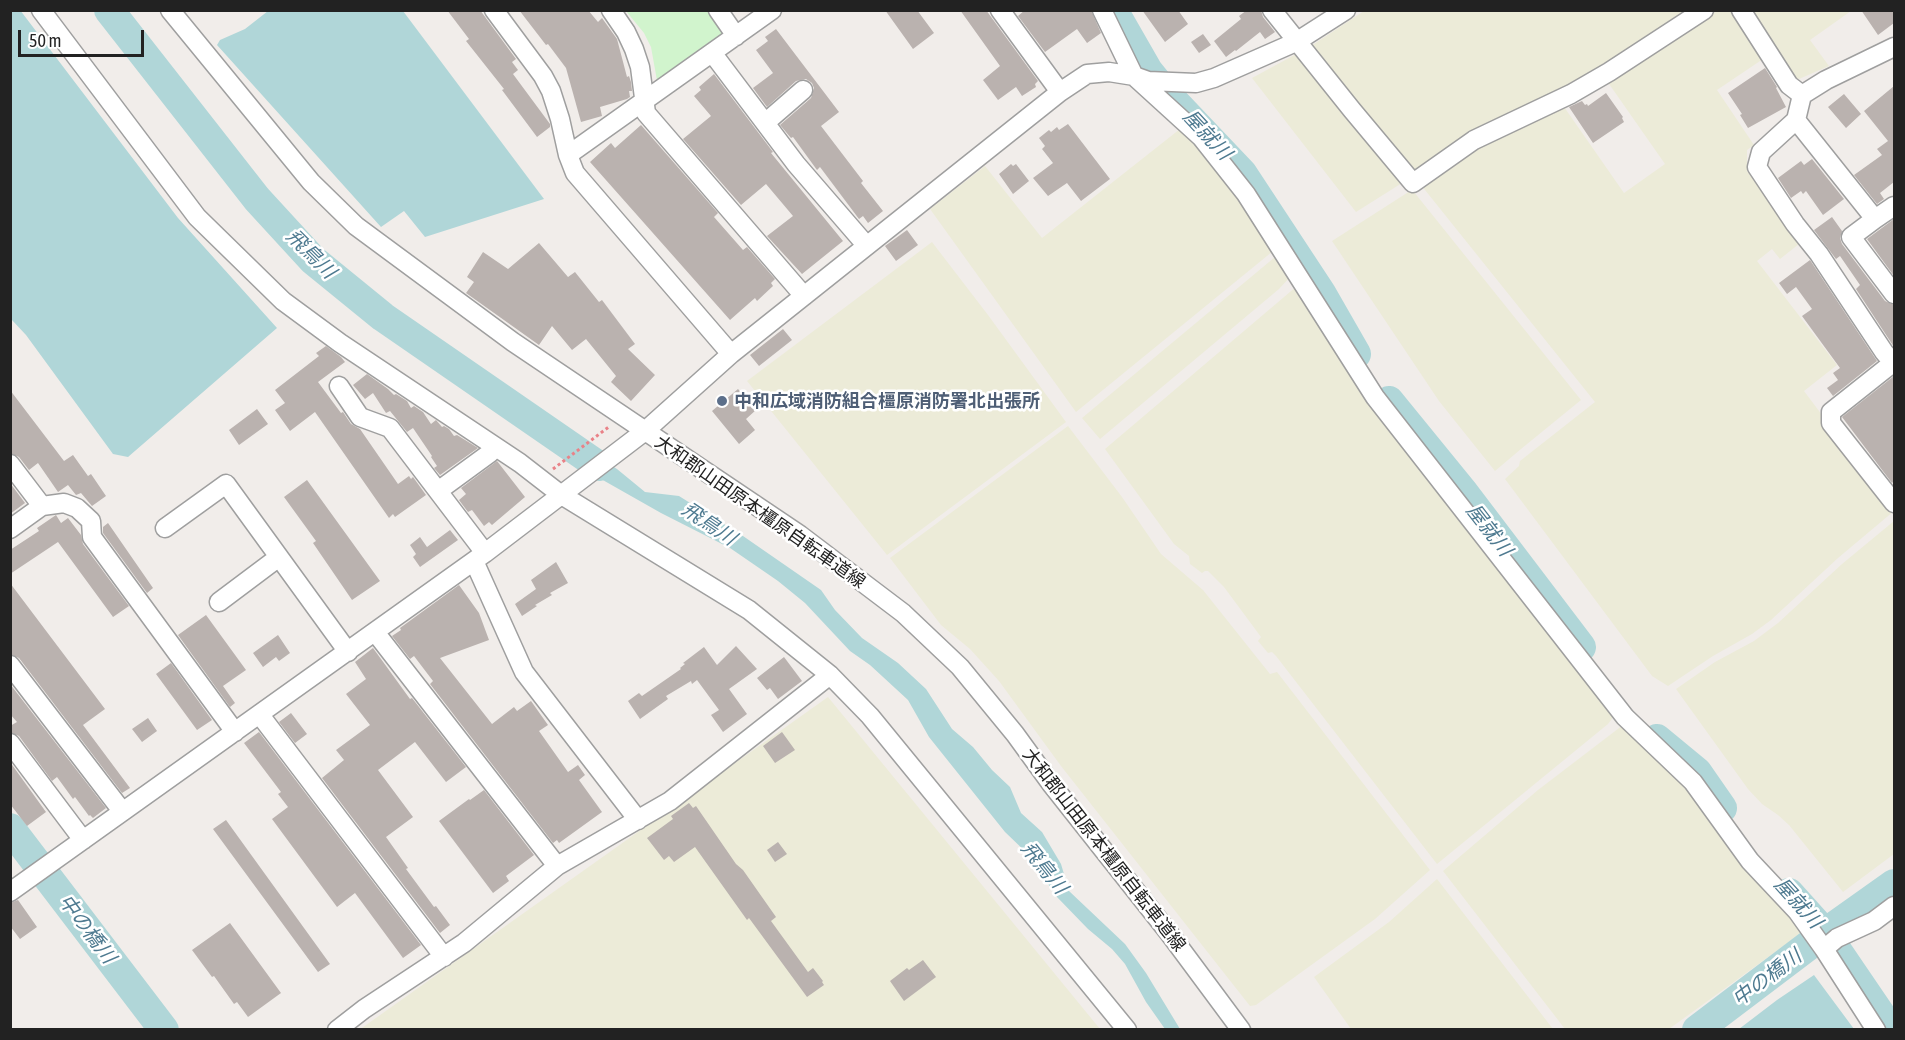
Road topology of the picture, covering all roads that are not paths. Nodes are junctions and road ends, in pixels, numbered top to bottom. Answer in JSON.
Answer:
{"nodes":[{"id":1,"x":41,"y":10,"type":"edge"},
{"id":2,"x":170,"y":10,"type":"edge"},
{"id":3,"x":494,"y":10,"type":"edge"},
{"id":4,"x":611,"y":10,"type":"edge"},
{"id":5,"x":718,"y":10,"type":"edge"},
{"id":6,"x":772,"y":10,"type":"edge"},
{"id":7,"x":1000,"y":10,"type":"edge"},
{"id":8,"x":1102,"y":10,"type":"edge"},
{"id":9,"x":1272,"y":10,"type":"edge"},
{"id":10,"x":1346,"y":10,"type":"edge"},
{"id":11,"x":1704,"y":10,"type":"edge"},
{"id":12,"x":1740,"y":10,"type":"edge"},
{"id":13,"x":736,"y":36,"type":"junction"},
{"id":14,"x":1296,"y":42,"type":"junction"},
{"id":15,"x":1894,"y":47,"type":"edge"},
{"id":16,"x":713,"y":54,"type":"junction"},
{"id":17,"x":1148,"y":80,"type":"junction"},
{"id":18,"x":803,"y":90,"type":"dead end"},
{"id":19,"x":1060,"y":92,"type":"junction"},
{"id":20,"x":1802,"y":95,"type":"junction"},
{"id":21,"x":645,"y":100,"type":"junction"},
{"id":22,"x":1796,"y":120,"type":"junction"},
{"id":23,"x":765,"y":123,"type":"junction"},
{"id":24,"x":568,"y":154,"type":"junction"},
{"id":25,"x":1894,"y":206,"type":"edge"},
{"id":26,"x":1875,"y":219,"type":"junction"},
{"id":27,"x":866,"y":245,"type":"junction"},
{"id":28,"x":1894,"y":294,"type":"edge"},
{"id":29,"x":804,"y":296,"type":"junction"},
{"id":30,"x":731,"y":354,"type":"junction"},
{"id":31,"x":1894,"y":363,"type":"edge"},
{"id":32,"x":339,"y":386,"type":"dead end"},
{"id":33,"x":641,"y":434,"type":"junction"},
{"id":34,"x":490,"y":453,"type":"dead end"},
{"id":35,"x":10,"y":464,"type":"edge"},
{"id":36,"x":565,"y":490,"type":"junction"},
{"id":37,"x":438,"y":491,"type":"junction"},
{"id":38,"x":1894,"y":503,"type":"edge"},
{"id":39,"x":42,"y":506,"type":"junction"},
{"id":40,"x":165,"y":528,"type":"dead end"},
{"id":41,"x":10,"y":529,"type":"edge"},
{"id":42,"x":279,"y":557,"type":"junction"},
{"id":43,"x":479,"y":557,"type":"junction"},
{"id":44,"x":219,"y":602,"type":"dead end"},
{"id":45,"x":375,"y":632,"type":"junction"},
{"id":46,"x":348,"y":652,"type":"junction"},
{"id":47,"x":10,"y":665,"type":"edge"},
{"id":48,"x":830,"y":675,"type":"junction"},
{"id":49,"x":260,"y":715,"type":"junction"},
{"id":50,"x":235,"y":732,"type":"junction"},
{"id":51,"x":10,"y":743,"type":"edge"},
{"id":52,"x":122,"y":811,"type":"junction"},
{"id":53,"x":638,"y":820,"type":"junction"},
{"id":54,"x":82,"y":840,"type":"junction"},
{"id":55,"x":557,"y":866,"type":"junction"},
{"id":56,"x":10,"y":892,"type":"edge"},
{"id":57,"x":1894,"y":906,"type":"edge"},
{"id":58,"x":1830,"y":944,"type":"junction"},
{"id":59,"x":444,"y":957,"type":"junction"},
{"id":60,"x":337,"y":1029,"type":"edge"},
{"id":61,"x":1127,"y":1029,"type":"edge"},
{"id":62,"x":1241,"y":1029,"type":"edge"},
{"id":63,"x":1876,"y":1029,"type":"edge"}],
"edges":[{"from":1,"to":36,"type":"street"},
{"from":2,"to":33,"type":"street"},
{"from":3,"to":24,"type":"street"},
{"from":4,"to":21,"type":"street"},
{"from":5,"to":13,"type":"street"},
{"from":6,"to":13,"type":"street"},
{"from":7,"to":19,"type":"street"},
{"from":8,"to":17,"type":"street"},
{"from":9,"to":14,"type":"street"},
{"from":10,"to":14,"type":"street"},
{"from":11,"to":14,"type":"street"},
{"from":12,"to":20,"type":"street"},
{"from":13,"to":16,"type":"street"},
{"from":14,"to":17,"type":"street"},
{"from":15,"to":20,"type":"street"},
{"from":16,"to":21,"type":"street"},
{"from":16,"to":23,"type":"street"},
{"from":17,"to":19,"type":"street"},
{"from":17,"to":58,"type":"street"},
{"from":18,"to":23,"type":"street"},
{"from":19,"to":27,"type":"street"},
{"from":20,"to":22,"type":"street"},
{"from":21,"to":24,"type":"street"},
{"from":21,"to":29,"type":"street"},
{"from":22,"to":26,"type":"street"},
{"from":22,"to":31,"type":"street"},
{"from":23,"to":27,"type":"street"},
{"from":24,"to":30,"type":"street"},
{"from":25,"to":26,"type":"street"},
{"from":26,"to":28,"type":"street"},
{"from":27,"to":29,"type":"street"},
{"from":29,"to":30,"type":"street"},
{"from":30,"to":33,"type":"street"},
{"from":31,"to":38,"type":"street"},
{"from":32,"to":37,"type":"street"},
{"from":33,"to":36,"type":"street","name":"大和郡山田原本橿原自転車道線"},
{"from":33,"to":62,"type":"street","name":"大和郡山田原本橿原自転車道線"},
{"from":34,"to":37,"type":"street"},
{"from":35,"to":39,"type":"street"},
{"from":36,"to":43,"type":"street","name":"大和郡山田原本橿原自転車道線"},
{"from":36,"to":48,"type":"street"},
{"from":37,"to":43,"type":"street"},
{"from":39,"to":41,"type":"street"},
{"from":39,"to":50,"type":"street"},
{"from":40,"to":42,"type":"street"},
{"from":42,"to":44,"type":"street"},
{"from":42,"to":46,"type":"street"},
{"from":43,"to":45,"type":"street","name":"大和郡山田原本橿原自転車道線"},
{"from":43,"to":53,"type":"street"},
{"from":45,"to":46,"type":"street","name":"大和郡山田原本橿原自転車道線"},
{"from":45,"to":55,"type":"street"},
{"from":46,"to":49,"type":"street","name":"大和郡山田原本橿原自転車道線"},
{"from":47,"to":52,"type":"street"},
{"from":48,"to":53,"type":"street"},
{"from":48,"to":61,"type":"street"},
{"from":49,"to":50,"type":"street","name":"大和郡山田原本橿原自転車道線"},
{"from":49,"to":59,"type":"street"},
{"from":50,"to":52,"type":"street","name":"大和郡山田原本橿原自転車道線"},
{"from":51,"to":54,"type":"street"},
{"from":52,"to":54,"type":"street","name":"大和郡山田原本橿原自転車道線"},
{"from":53,"to":55,"type":"street"},
{"from":54,"to":56,"type":"street","name":"大和郡山田原本橿原自転車道線"},
{"from":55,"to":59,"type":"street"},
{"from":57,"to":58,"type":"street"},
{"from":58,"to":63,"type":"street"},
{"from":59,"to":60,"type":"street"}]}
